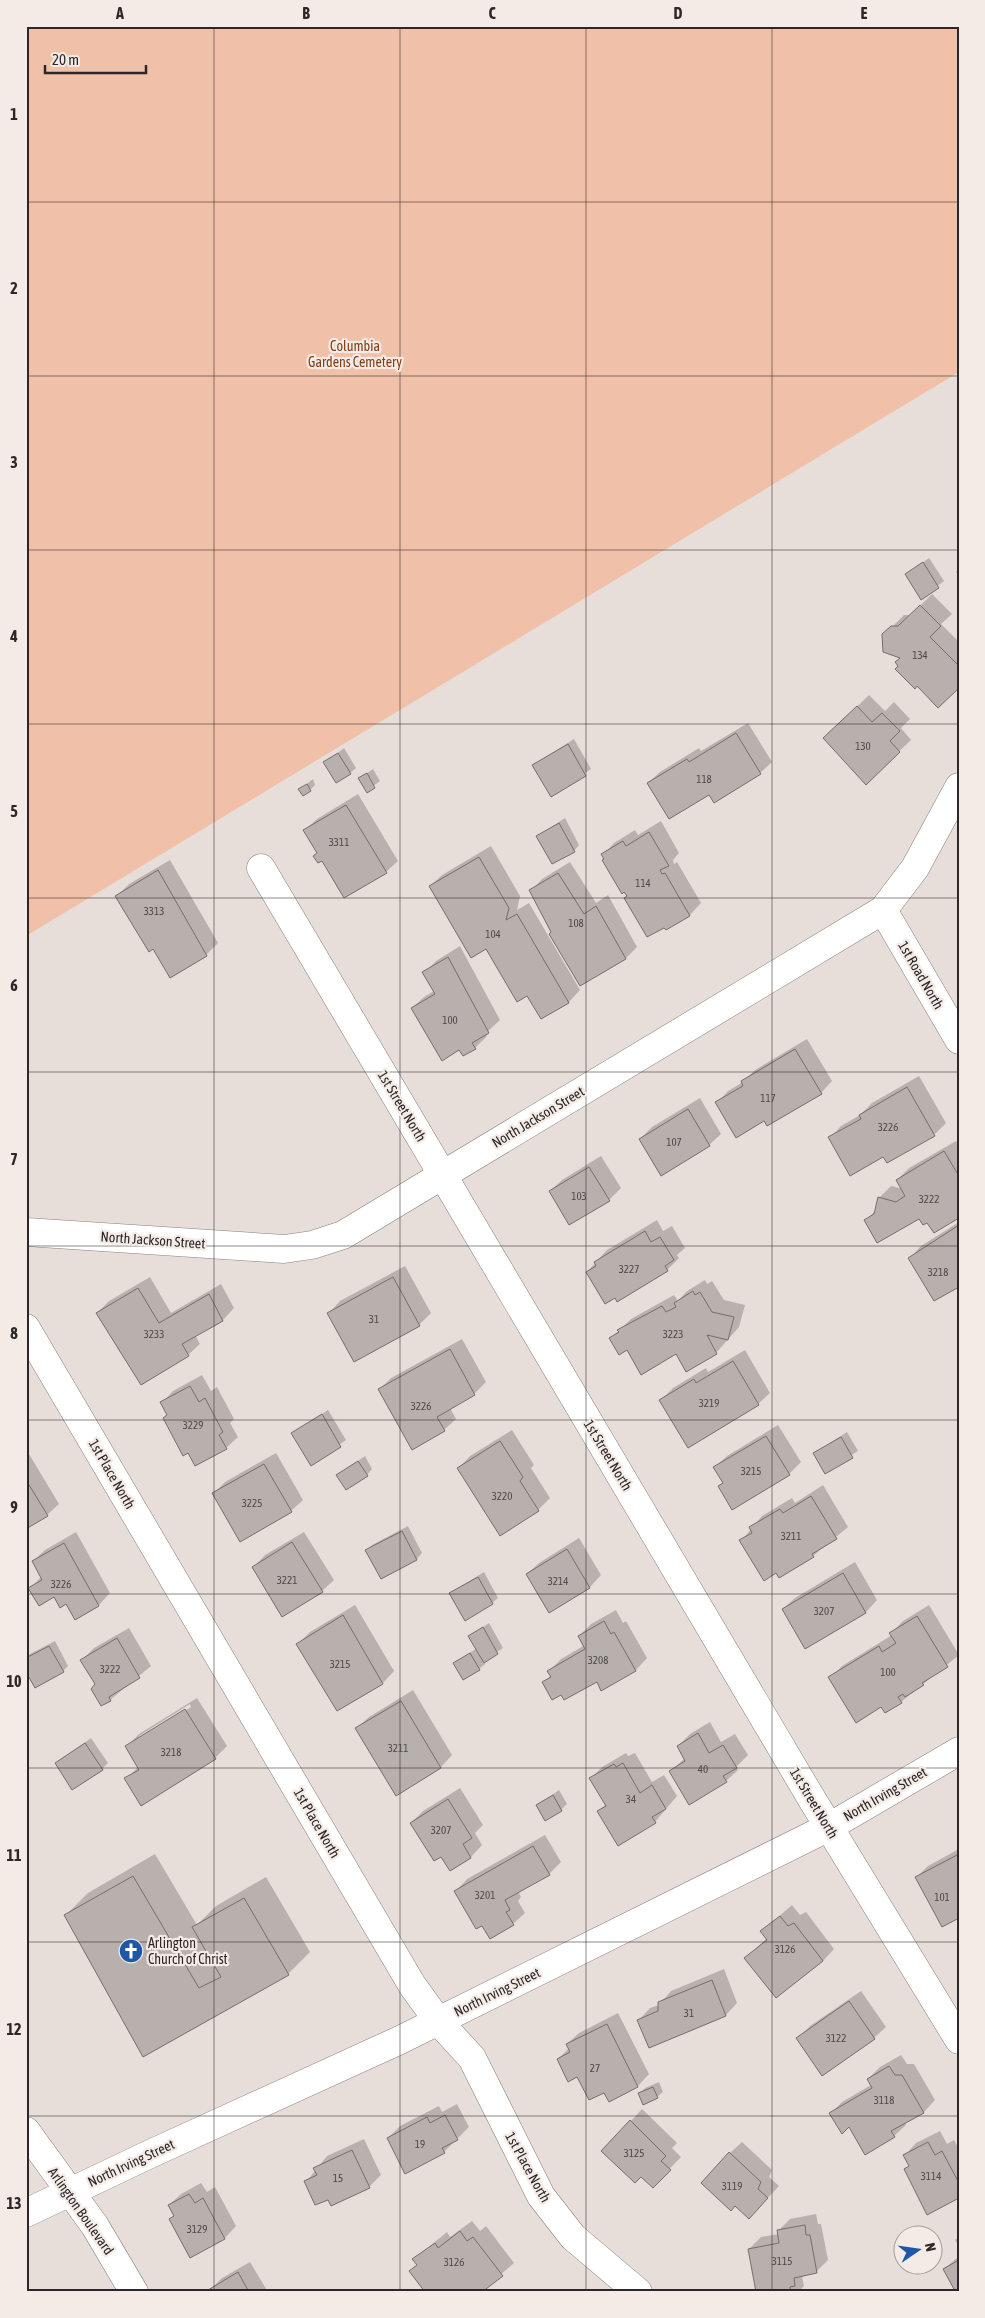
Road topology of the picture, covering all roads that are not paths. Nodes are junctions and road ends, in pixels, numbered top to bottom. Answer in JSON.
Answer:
{"nodes":[{"id":1,"x":959,"y":787,"type":"edge"},
{"id":2,"x":261,"y":868,"type":"dead end"},
{"id":3,"x":883,"y":910,"type":"junction"},
{"id":4,"x":959,"y":1040,"type":"edge"},
{"id":5,"x":442,"y":1174,"type":"junction"},
{"id":6,"x":26,"y":1232,"type":"edge"},
{"id":7,"x":26,"y":1328,"type":"edge"},
{"id":8,"x":959,"y":1751,"type":"edge"},
{"id":9,"x":829,"y":1828,"type":"junction"},
{"id":10,"x":438,"y":2021,"type":"junction"},
{"id":11,"x":959,"y":2040,"type":"edge"},
{"id":12,"x":26,"y":2131,"type":"edge"},
{"id":13,"x":70,"y":2192,"type":"junction"},
{"id":14,"x":26,"y":2213,"type":"edge"},
{"id":15,"x":134,"y":2292,"type":"edge"},
{"id":16,"x":638,"y":2292,"type":"edge"}],
"edges":[{"from":1,"to":3,"type":"street","name":"North Jackson Street"},
{"from":2,"to":5,"type":"street","name":"1st Street North"},
{"from":3,"to":4,"type":"street","name":"1st Road North"},
{"from":3,"to":5,"type":"street","name":"North Jackson Street"},
{"from":5,"to":6,"type":"street","name":"North Jackson Street"},
{"from":5,"to":9,"type":"street","name":"1st Street North"},
{"from":7,"to":10,"type":"street","name":"1st Place North"},
{"from":8,"to":9,"type":"street","name":"North Irving Street"},
{"from":9,"to":10,"type":"street","name":"North Irving Street"},
{"from":9,"to":11,"type":"street","name":"1st Street North"},
{"from":10,"to":13,"type":"street","name":"North Irving Street"},
{"from":10,"to":16,"type":"street","name":"1st Place North"},
{"from":12,"to":13,"type":"street","name":"Arlington Boulevard"},
{"from":13,"to":14,"type":"street","name":"North Irving Street"},
{"from":13,"to":15,"type":"street","name":"Arlington Boulevard"}]}
